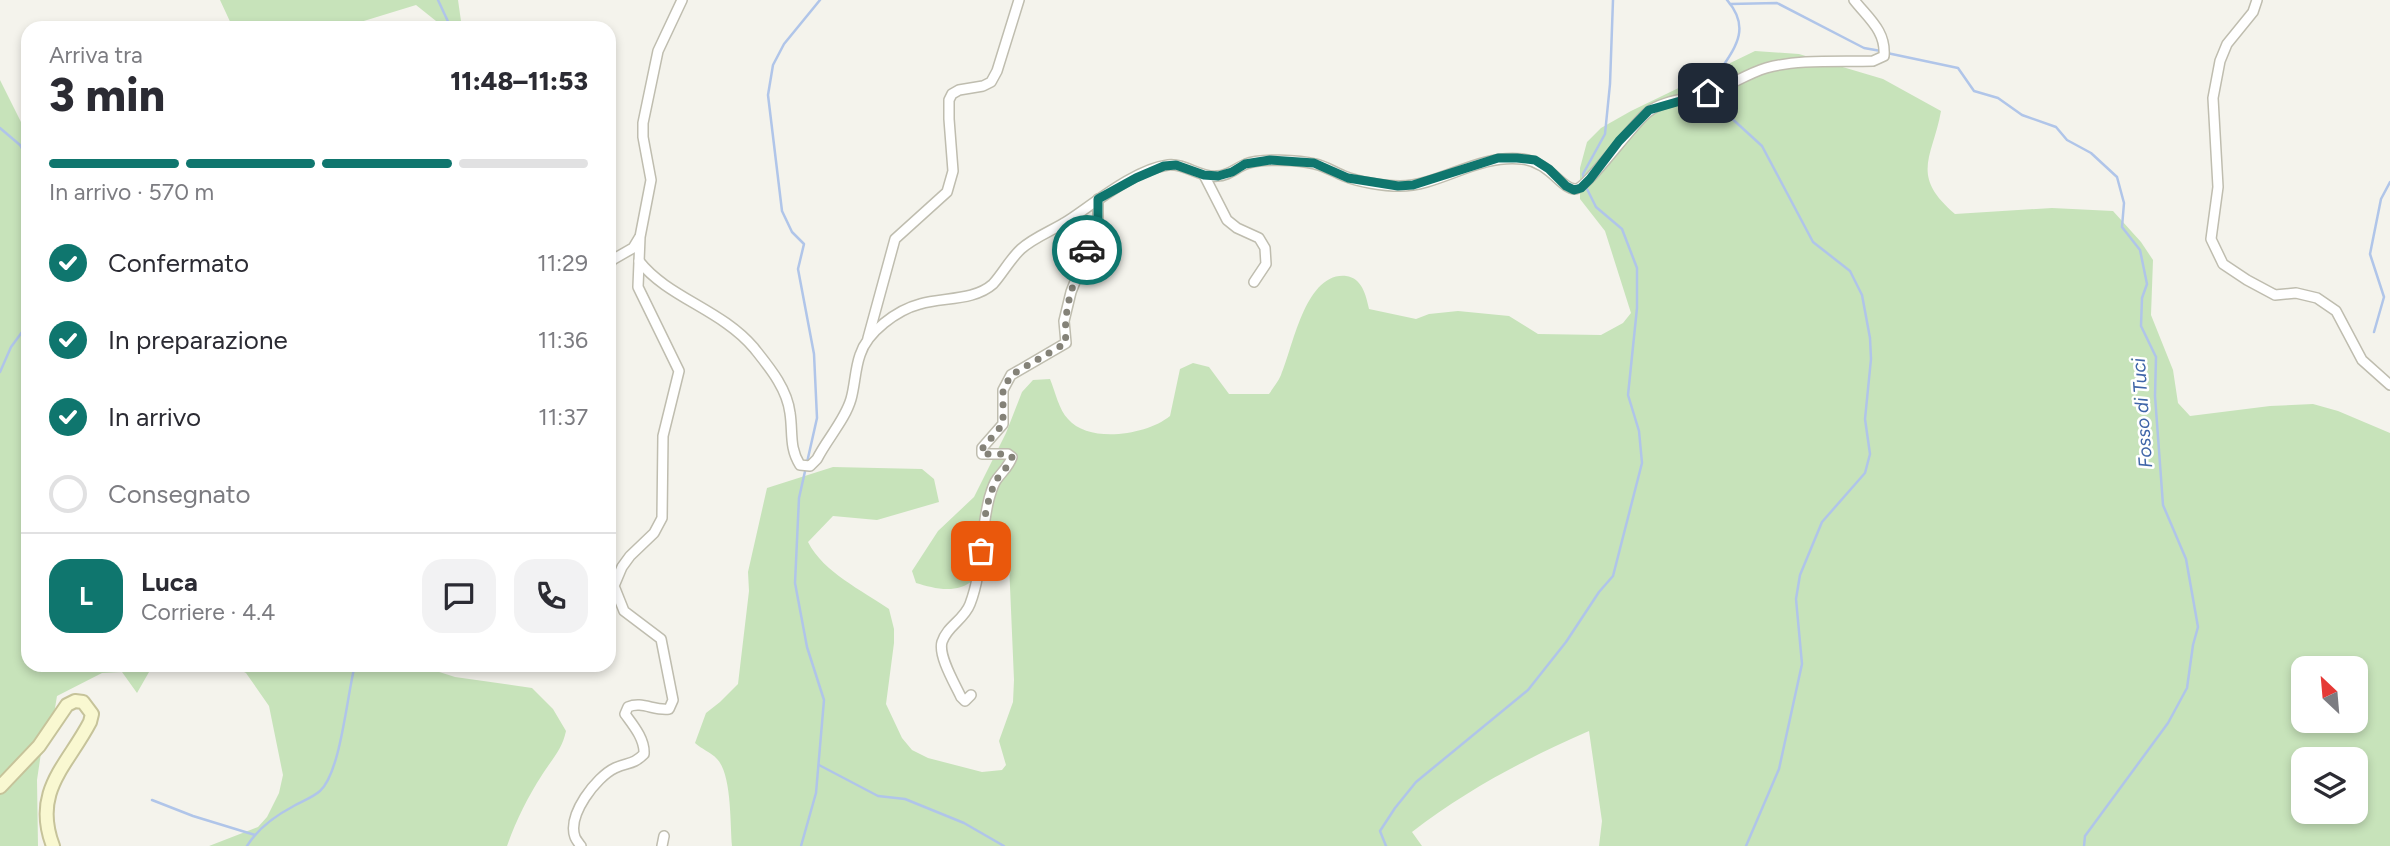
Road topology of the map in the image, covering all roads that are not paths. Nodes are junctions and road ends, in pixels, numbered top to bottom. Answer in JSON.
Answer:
{"nodes":[{"id":1,"x":682,"y":0,"type":"edge"},
{"id":2,"x":1020,"y":0,"type":"edge"},
{"id":3,"x":1854,"y":0,"type":"edge"},
{"id":4,"x":2257,"y":0,"type":"edge"},
{"id":5,"x":1204,"y":175,"type":"junction"},
{"id":6,"x":1098,"y":199,"type":"junction"},
{"id":7,"x":640,"y":237,"type":"junction"},
{"id":8,"x":616,"y":258,"type":"edge"},
{"id":9,"x":639,"y":261,"type":"junction"},
{"id":10,"x":1254,"y":282,"type":"dead end"},
{"id":11,"x":867,"y":339,"type":"junction"},
{"id":12,"x":2390,"y":385,"type":"edge"},
{"id":13,"x":616,"y":581,"type":"edge"},
{"id":14,"x":616,"y":597,"type":"edge"},
{"id":15,"x":971,"y":695,"type":"dead end"},
{"id":16,"x":0,"y":787,"type":"edge"},
{"id":17,"x":52,"y":846,"type":"edge"},
{"id":18,"x":581,"y":846,"type":"edge"}],
"edges":[{"from":1,"to":7,"type":"street"},
{"from":2,"to":11,"type":"street"},
{"from":3,"to":5,"type":"street"},
{"from":4,"to":12,"type":"street"},
{"from":5,"to":6,"type":"street"},
{"from":5,"to":10,"type":"street"},
{"from":6,"to":11,"type":"street"},
{"from":6,"to":15,"type":"street"},
{"from":7,"to":8,"type":"street"},
{"from":7,"to":9,"type":"street"},
{"from":9,"to":11,"type":"street"},
{"from":9,"to":13,"type":"street"},
{"from":14,"to":18,"type":"street"},
{"from":16,"to":17,"type":"main road"}]}
